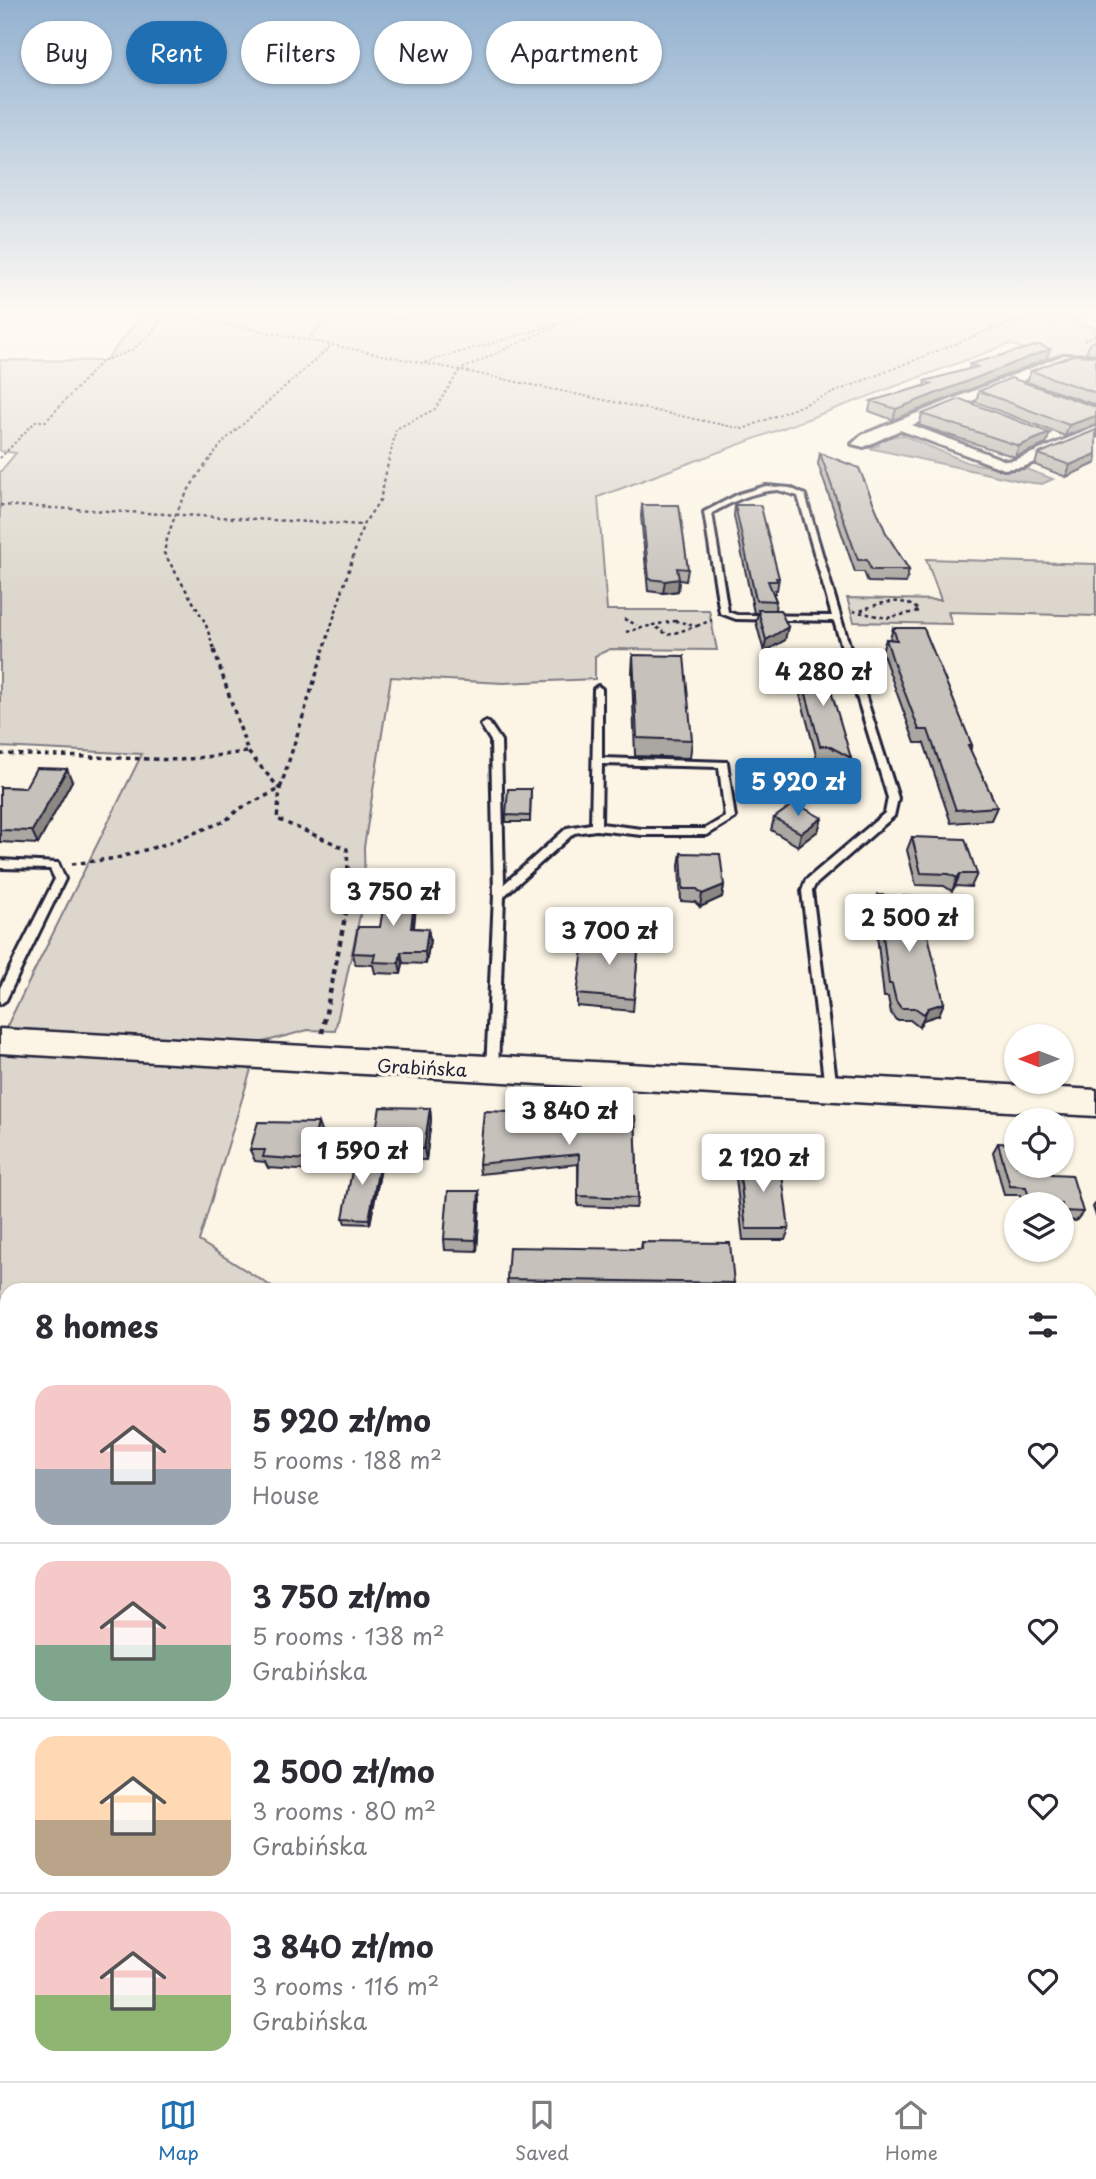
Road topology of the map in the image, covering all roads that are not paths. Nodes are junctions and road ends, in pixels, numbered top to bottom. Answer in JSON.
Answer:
{"nodes":[{"id":1,"x":944,"y":407,"type":"edge"},
{"id":2,"x":968,"y":407,"type":"edge"},
{"id":3,"x":980,"y":412,"type":"edge"},
{"id":4,"x":900,"y":425,"type":"junction"},
{"id":5,"x":1096,"y":431,"type":"edge"},
{"id":6,"x":1040,"y":435,"type":"edge"},
{"id":7,"x":859,"y":444,"type":"dead end"},
{"id":8,"x":1065,"y":444,"type":"junction"},
{"id":9,"x":837,"y":619,"type":"junction"},
{"id":10,"x":598,"y":689,"type":"dead end"},
{"id":11,"x":486,"y":725,"type":"dead end"},
{"id":12,"x":598,"y":761,"type":"junction"},
{"id":13,"x":596,"y":827,"type":"junction"},
{"id":14,"x":0,"y":864,"type":"edge"},
{"id":15,"x":499,"y":895,"type":"junction"},
{"id":16,"x":0,"y":1000,"type":"edge"},
{"id":17,"x":0,"y":1041,"type":"edge"},
{"id":18,"x":492,"y":1071,"type":"junction"},
{"id":19,"x":831,"y":1089,"type":"junction"},
{"id":20,"x":1096,"y":1103,"type":"edge"}],
"edges":[{"from":1,"to":4,"type":"street"},
{"from":2,"to":3,"type":"street"},
{"from":4,"to":7,"type":"street"},
{"from":4,"to":8,"type":"street"},
{"from":5,"to":8,"type":"street"},
{"from":6,"to":8,"type":"street"},
{"from":9,"to":9,"type":"lane"},
{"from":9,"to":19,"type":"lane"},
{"from":10,"to":12,"type":"lane"},
{"from":11,"to":15,"type":"lane"},
{"from":12,"to":13,"type":"lane"},
{"from":12,"to":13,"type":"lane"},
{"from":13,"to":15,"type":"lane"},
{"from":14,"to":16,"type":"lane"},
{"from":15,"to":18,"type":"lane"},
{"from":17,"to":18,"type":"street","name":"Grabińska"},
{"from":18,"to":19,"type":"street","name":"Grabińska"},
{"from":19,"to":20,"type":"street","name":"Grabińska"}]}
